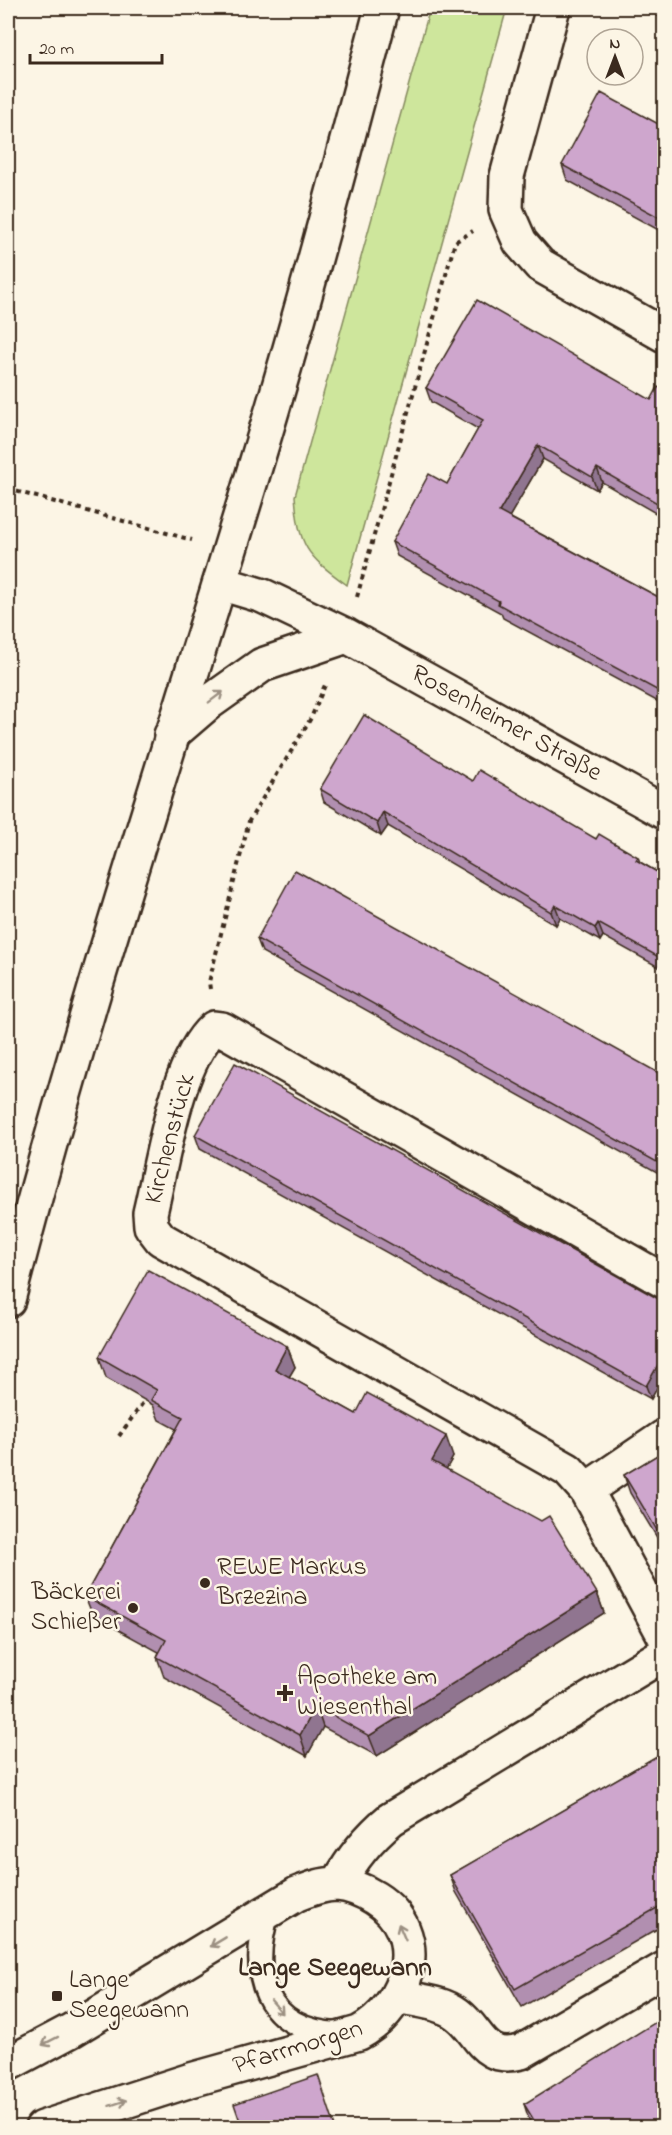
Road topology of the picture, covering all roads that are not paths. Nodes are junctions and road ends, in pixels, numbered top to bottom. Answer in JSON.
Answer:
{"nodes":[{"id":1,"x":382,"y":8,"type":"edge"},
{"id":2,"x":553,"y":8,"type":"edge"},
{"id":3,"x":664,"y":335,"type":"edge"},
{"id":4,"x":220,"y":583,"type":"junction"},
{"id":5,"x":347,"y":636,"type":"junction"},
{"id":6,"x":171,"y":735,"type":"junction"},
{"id":7,"x":664,"y":812,"type":"edge"},
{"id":8,"x":664,"y":1281,"type":"edge"},
{"id":9,"x":8,"y":1300,"type":"edge"},
{"id":10,"x":664,"y":1437,"type":"edge"},
{"id":11,"x":586,"y":1490,"type":"junction"},
{"id":12,"x":664,"y":1635,"type":"edge"},
{"id":13,"x":664,"y":1654,"type":"edge"},
{"id":14,"x":338,"y":1884,"type":"junction"},
{"id":15,"x":268,"y":1912,"type":"junction"},
{"id":16,"x":664,"y":1968,"type":"edge"},
{"id":17,"x":398,"y":1996,"type":"junction"},
{"id":18,"x":359,"y":2033,"type":"junction"},
{"id":19,"x":8,"y":2064,"type":"edge"},
{"id":20,"x":42,"y":2127,"type":"edge"}],
"edges":[{"from":1,"to":4,"type":"street"},
{"from":2,"to":3,"type":"street"},
{"from":4,"to":5,"type":"street","name":"Rosenheimer Straße"},
{"from":4,"to":6,"type":"street"},
{"from":6,"to":5,"type":"street","one_way":true},
{"from":5,"to":7,"type":"street","name":"Rosenheimer Straße"},
{"from":6,"to":9,"type":"street"},
{"from":8,"to":11,"type":"street","name":"Kirchenstück"},
{"from":10,"to":11,"type":"street"},
{"from":11,"to":12,"type":"street","name":"Kirchenstück"},
{"from":13,"to":14,"type":"street"},
{"from":14,"to":15,"type":"street","name":"Pfarrmorgen"},
{"from":17,"to":14,"type":"street","name":"Pfarrmorgen","one_way":true},
{"from":15,"to":18,"type":"lane","one_way":true},
{"from":15,"to":19,"type":"street","name":"Pfarrmorgen","one_way":true},
{"from":16,"to":17,"type":"street"},
{"from":17,"to":18,"type":"street","name":"Pfarrmorgen"},
{"from":20,"to":18,"type":"street","name":"Pfarrmorgen","one_way":true}]}
